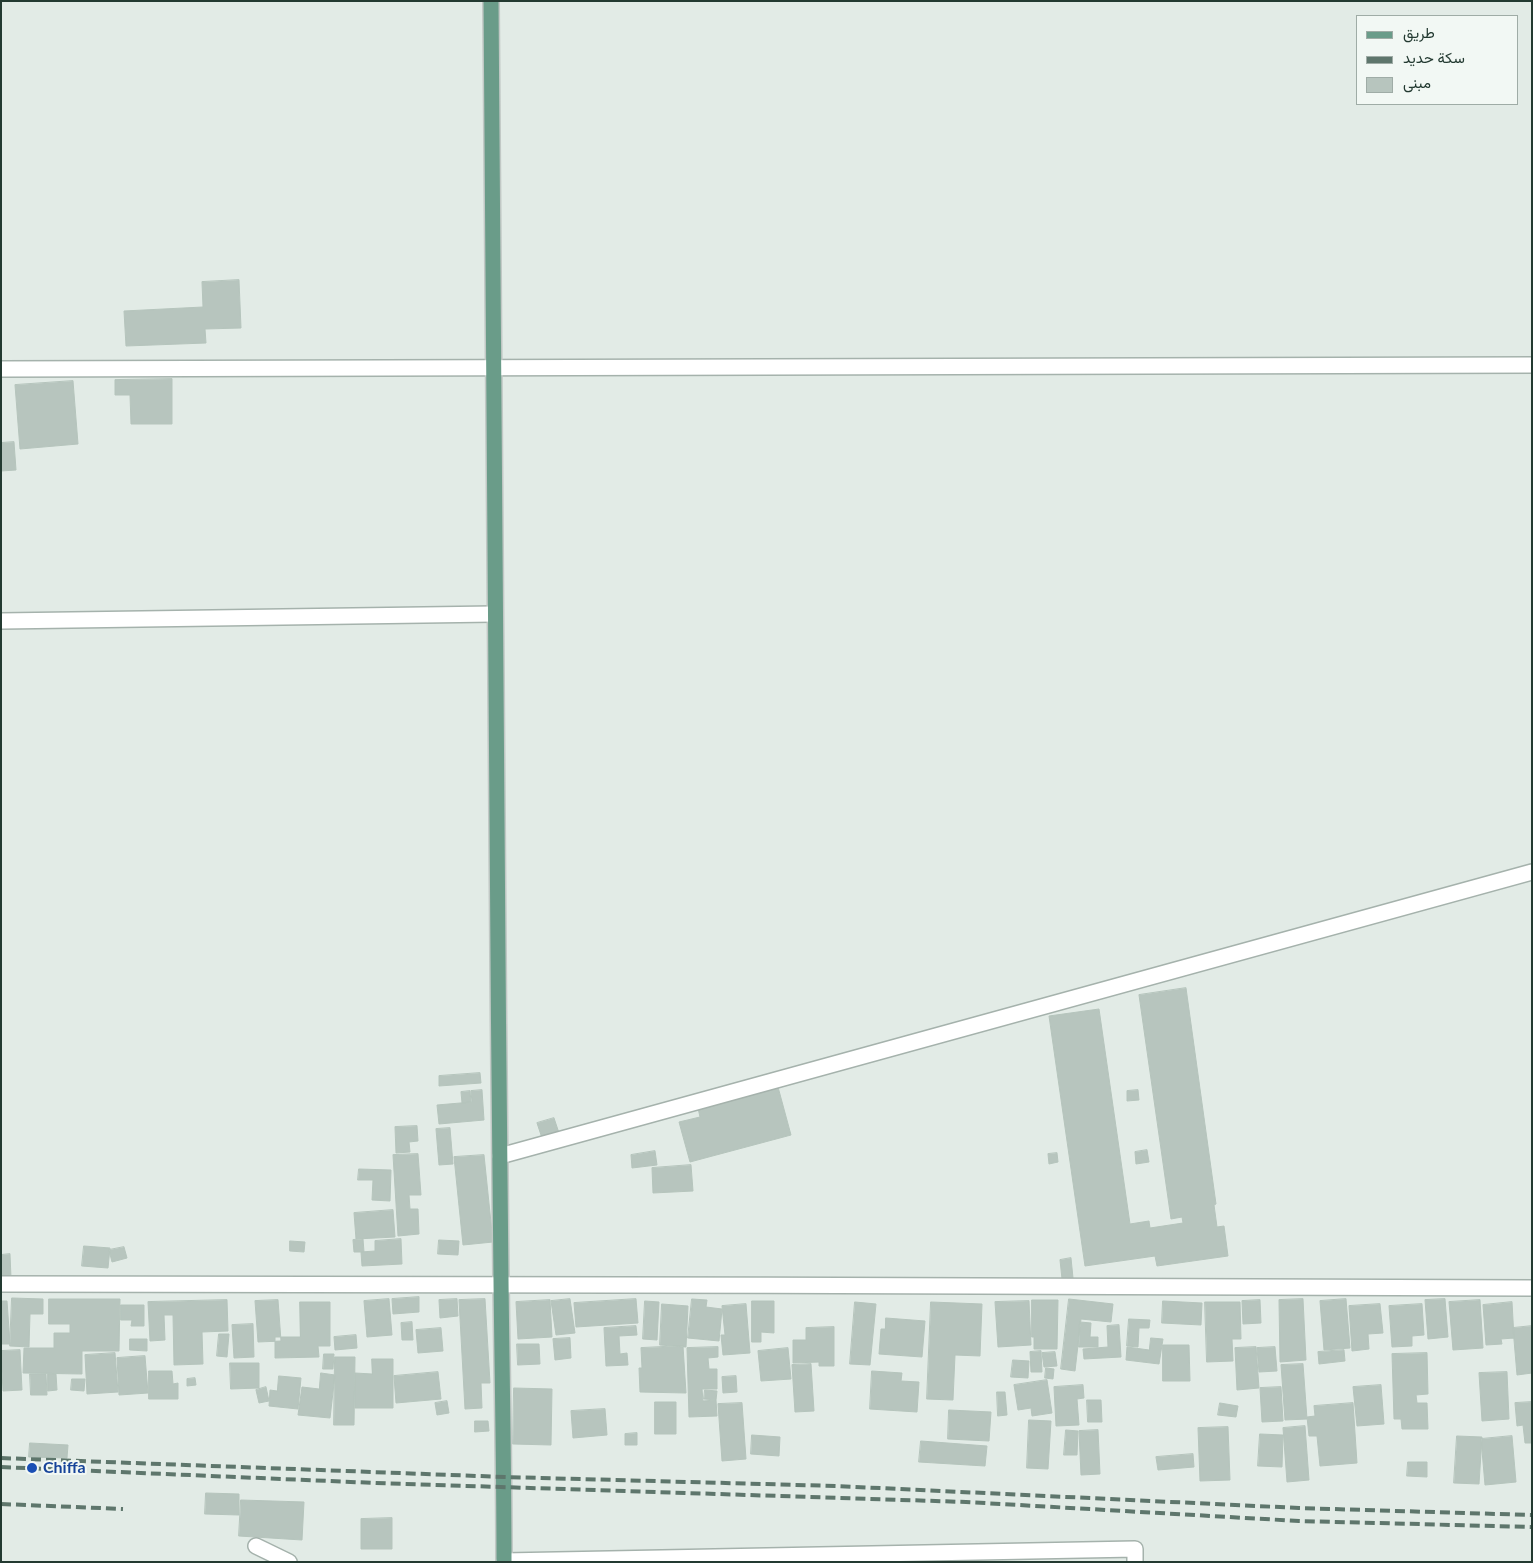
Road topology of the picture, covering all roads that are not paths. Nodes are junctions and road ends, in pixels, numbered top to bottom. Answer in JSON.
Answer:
{"nodes":[{"id":1,"x":491,"y":1,"type":"edge"},
{"id":2,"x":1532,"y":365,"type":"edge"},
{"id":3,"x":492,"y":367,"type":"junction"},
{"id":4,"x":1,"y":368,"type":"edge"},
{"id":5,"x":494,"y":614,"type":"junction"},
{"id":6,"x":1,"y":621,"type":"edge"},
{"id":7,"x":1532,"y":872,"type":"edge"},
{"id":8,"x":500,"y":1156,"type":"junction"},
{"id":9,"x":501,"y":1283,"type":"junction"},
{"id":10,"x":1,"y":1284,"type":"edge"},
{"id":11,"x":1532,"y":1288,"type":"edge"},
{"id":12,"x":256,"y":1546,"type":"dead end"},
{"id":13,"x":836,"y":1558,"type":"edge"},
{"id":14,"x":504,"y":1561,"type":"edge"},
{"id":15,"x":289,"y":1562,"type":"edge"},
{"id":16,"x":1135,"y":1562,"type":"edge"}],
"edges":[{"from":1,"to":3,"type":"main road"},
{"from":2,"to":3,"type":"street"},
{"from":3,"to":4,"type":"street"},
{"from":3,"to":5,"type":"main road"},
{"from":5,"to":6,"type":"street"},
{"from":5,"to":8,"type":"main road"},
{"from":7,"to":8,"type":"street"},
{"from":8,"to":9,"type":"main road"},
{"from":9,"to":10,"type":"street"},
{"from":9,"to":11,"type":"street"},
{"from":9,"to":14,"type":"main road"},
{"from":12,"to":15,"type":"street"},
{"from":13,"to":14,"type":"street"},
{"from":13,"to":16,"type":"street"}]}
